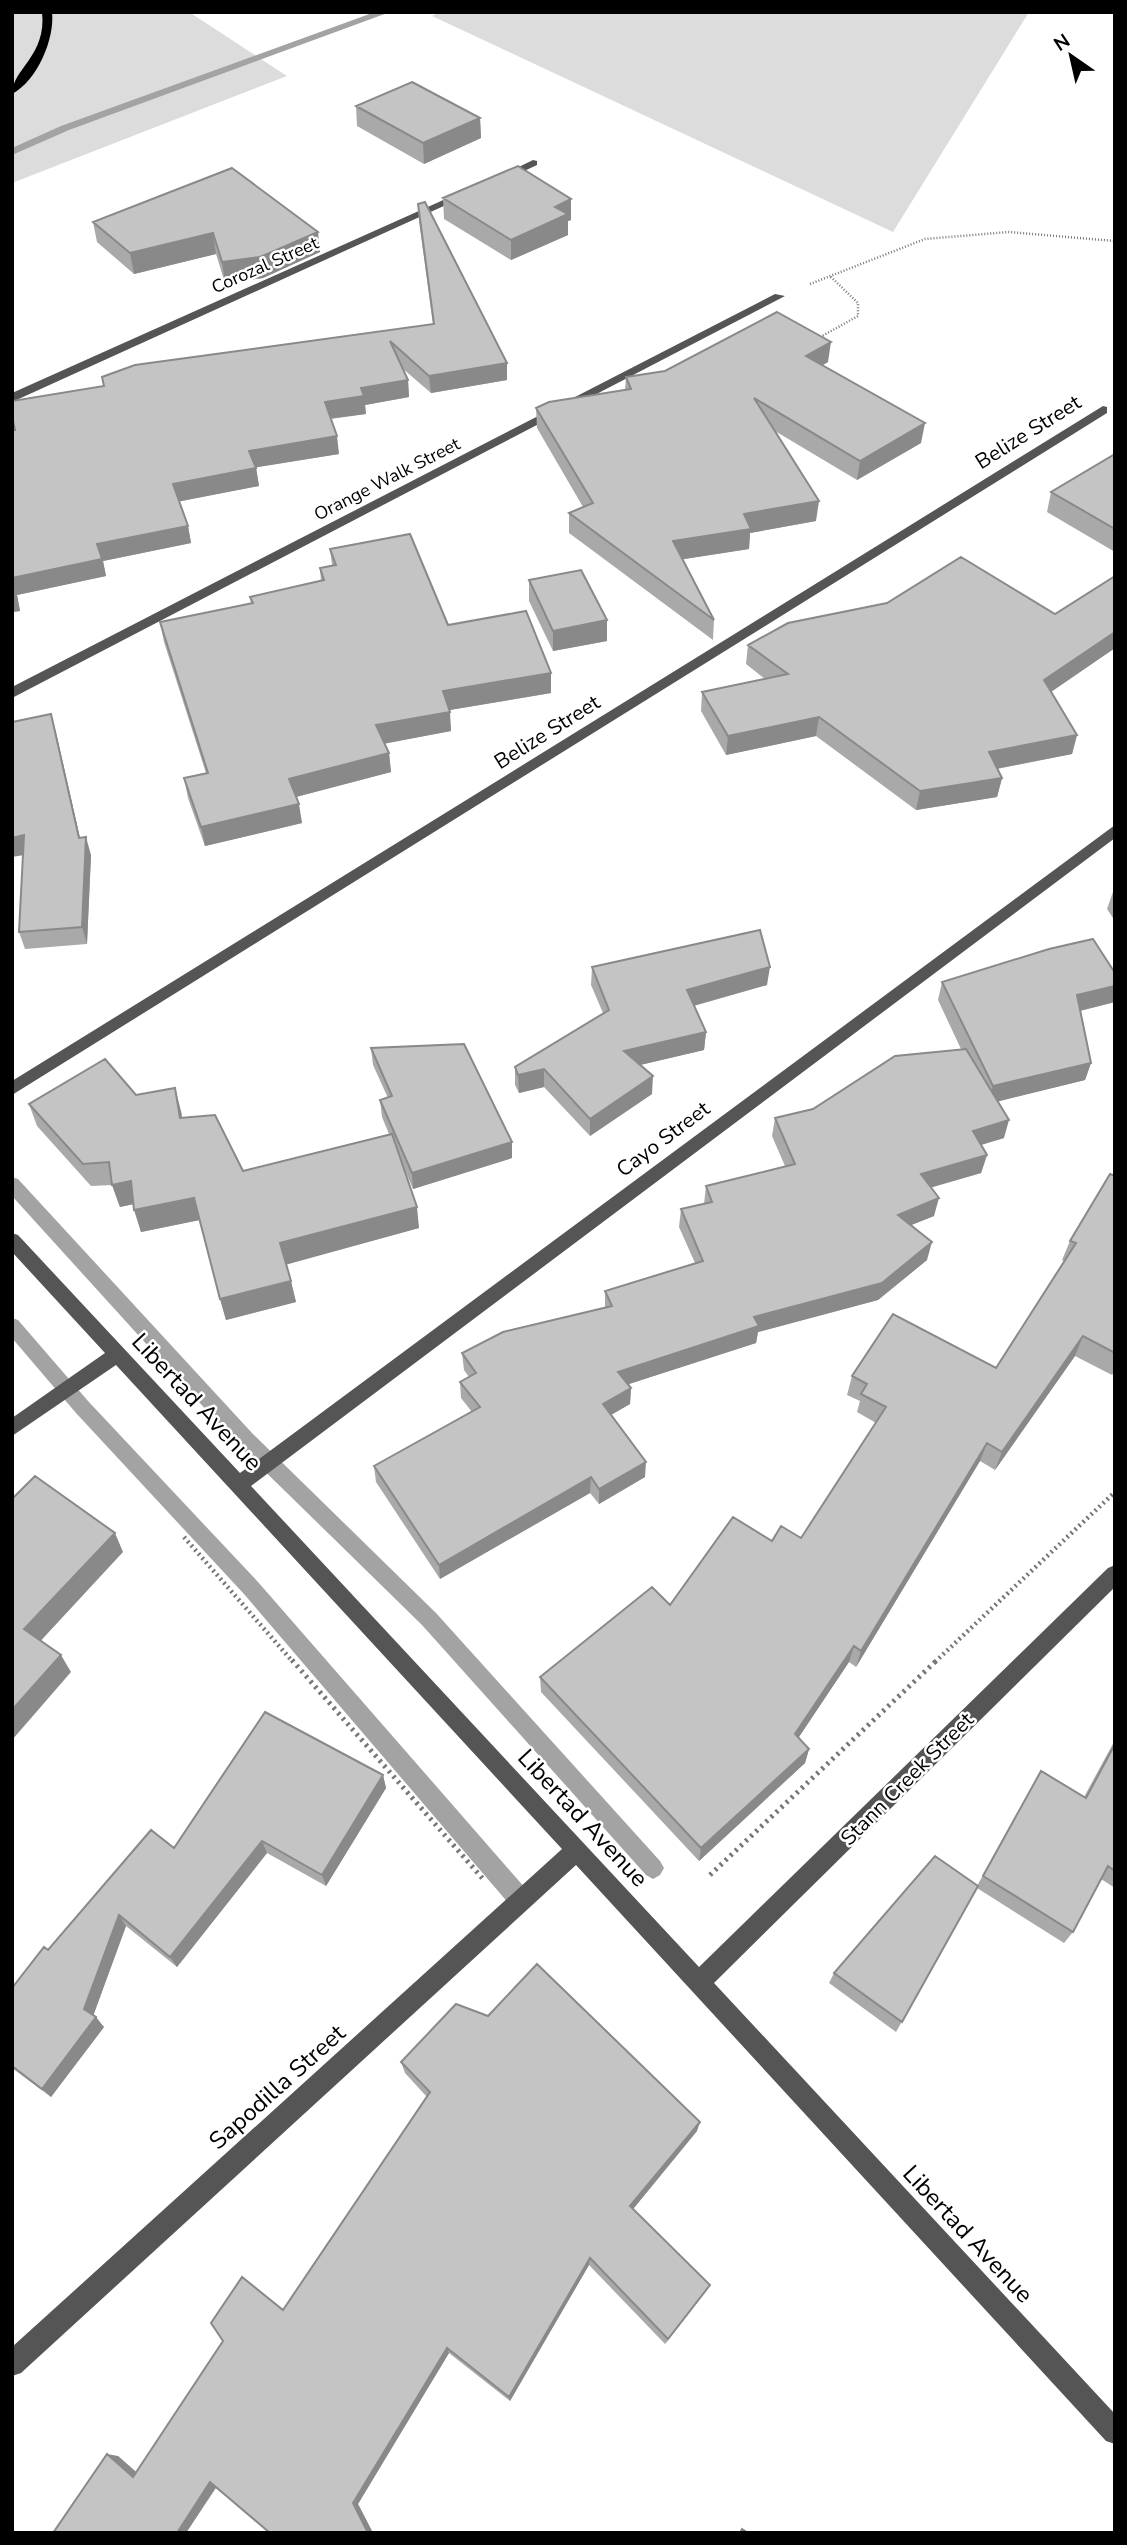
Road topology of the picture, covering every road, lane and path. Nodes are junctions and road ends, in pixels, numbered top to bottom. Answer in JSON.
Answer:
{"nodes":[{"id":1,"x":47,"y":12,"type":"edge"},
{"id":2,"x":12,"y":91,"type":"edge"},
{"id":3,"x":533,"y":163,"type":"dead end"},
{"id":4,"x":495,"y":181,"type":"edge"},
{"id":5,"x":469,"y":192,"type":"edge"},
{"id":6,"x":1115,"y":241,"type":"edge"},
{"id":7,"x":830,"y":276,"type":"junction"},
{"id":8,"x":779,"y":296,"type":"joint"},
{"id":9,"x":809,"y":343,"type":"edge"},
{"id":10,"x":12,"y":398,"type":"edge"},
{"id":11,"x":1103,"y":410,"type":"dead end"},
{"id":12,"x":12,"y":693,"type":"edge"},
{"id":13,"x":1115,"y":830,"type":"edge"},
{"id":14,"x":12,"y":1089,"type":"edge"},
{"id":15,"x":12,"y":1240,"type":"edge"},
{"id":16,"x":118,"y":1354,"type":"junction"},
{"id":17,"x":12,"y":1428,"type":"edge"},
{"id":18,"x":238,"y":1485,"type":"junction"},
{"id":19,"x":1115,"y":1492,"type":"edge"},
{"id":20,"x":184,"y":1537,"type":"dead end"},
{"id":21,"x":1115,"y":1574,"type":"edge"},
{"id":22,"x":577,"y":1850,"type":"junction"},
{"id":23,"x":710,"y":1875,"type":"dead end"},
{"id":24,"x":510,"y":1911,"type":"junction"},
{"id":25,"x":699,"y":1983,"type":"junction"},
{"id":26,"x":12,"y":2364,"type":"edge"},
{"id":27,"x":1115,"y":2432,"type":"edge"}],
"edges":[{"from":1,"to":2,"type":"main road"},
{"from":3,"to":4,"type":"street"},
{"from":5,"to":10,"type":"street","name":"Corozal Street"},
{"from":6,"to":7,"type":"path"},
{"from":7,"to":8,"type":"path"},
{"from":7,"to":9,"type":"path"},
{"from":8,"to":12,"type":"street","name":"Orange Walk Street"},
{"from":11,"to":14,"type":"street","name":"Belize Street"},
{"from":13,"to":18,"type":"street","name":"Cayo Street"},
{"from":15,"to":16,"type":"street","name":"Libertad Avenue"},
{"from":16,"to":17,"type":"street"},
{"from":16,"to":18,"type":"street","name":"Libertad Avenue"},
{"from":18,"to":22,"type":"street","name":"Libertad Avenue"},
{"from":19,"to":23,"type":"path"},
{"from":20,"to":24,"type":"path"},
{"from":21,"to":25,"type":"street","name":"Stann Creek Street"},
{"from":22,"to":24,"type":"street","name":"Sapodilla Street"},
{"from":22,"to":25,"type":"street","name":"Libertad Avenue"},
{"from":24,"to":26,"type":"street","name":"Sapodilla Street"},
{"from":25,"to":27,"type":"street","name":"Libertad Avenue"}]}
